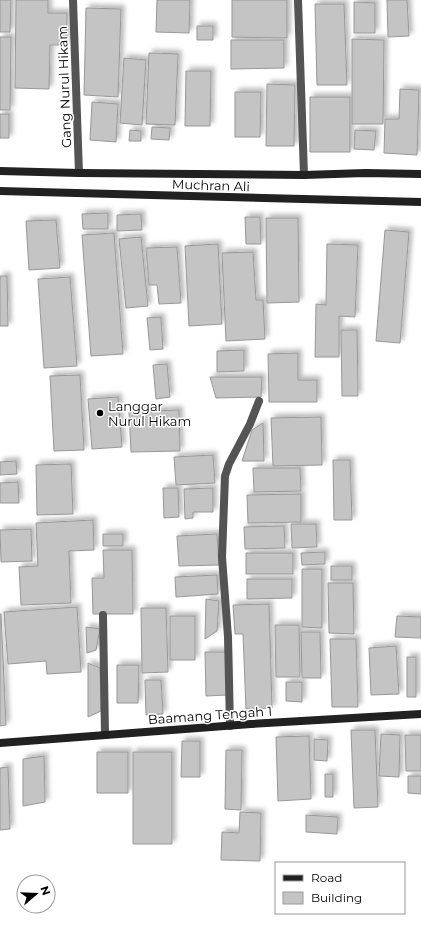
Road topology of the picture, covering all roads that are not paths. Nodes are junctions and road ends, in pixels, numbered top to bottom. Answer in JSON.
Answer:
{"nodes":[{"id":1,"x":73,"y":0,"type":"edge"},
{"id":2,"x":298,"y":0,"type":"edge"},
{"id":3,"x":0,"y":171,"type":"edge"},
{"id":4,"x":79,"y":173,"type":"junction"},
{"id":5,"x":421,"y":174,"type":"edge"},
{"id":6,"x":304,"y":175,"type":"junction"},
{"id":7,"x":0,"y":192,"type":"edge"},
{"id":8,"x":421,"y":202,"type":"edge"},
{"id":9,"x":259,"y":401,"type":"dead end"},
{"id":10,"x":103,"y":615,"type":"dead end"},
{"id":11,"x":421,"y":714,"type":"edge"},
{"id":12,"x":230,"y":726,"type":"junction"},
{"id":13,"x":105,"y":735,"type":"junction"},
{"id":14,"x":0,"y":743,"type":"edge"}],
"edges":[{"from":1,"to":4,"type":"street","name":"Gang Nurul Hikam"},
{"from":2,"to":6,"type":"street"},
{"from":3,"to":4,"type":"street","name":"Muchran Ali"},
{"from":4,"to":6,"type":"street","name":"Muchran Ali"},
{"from":5,"to":6,"type":"street","name":"Muchran Ali"},
{"from":7,"to":8,"type":"street","name":"Muchran Ali"},
{"from":9,"to":12,"type":"street"},
{"from":10,"to":13,"type":"street"},
{"from":11,"to":12,"type":"street","name":"Baamang Tengah 1"},
{"from":12,"to":13,"type":"street","name":"Baamang Tengah 1"},
{"from":13,"to":14,"type":"street","name":"Baamang Tengah 1"}]}
